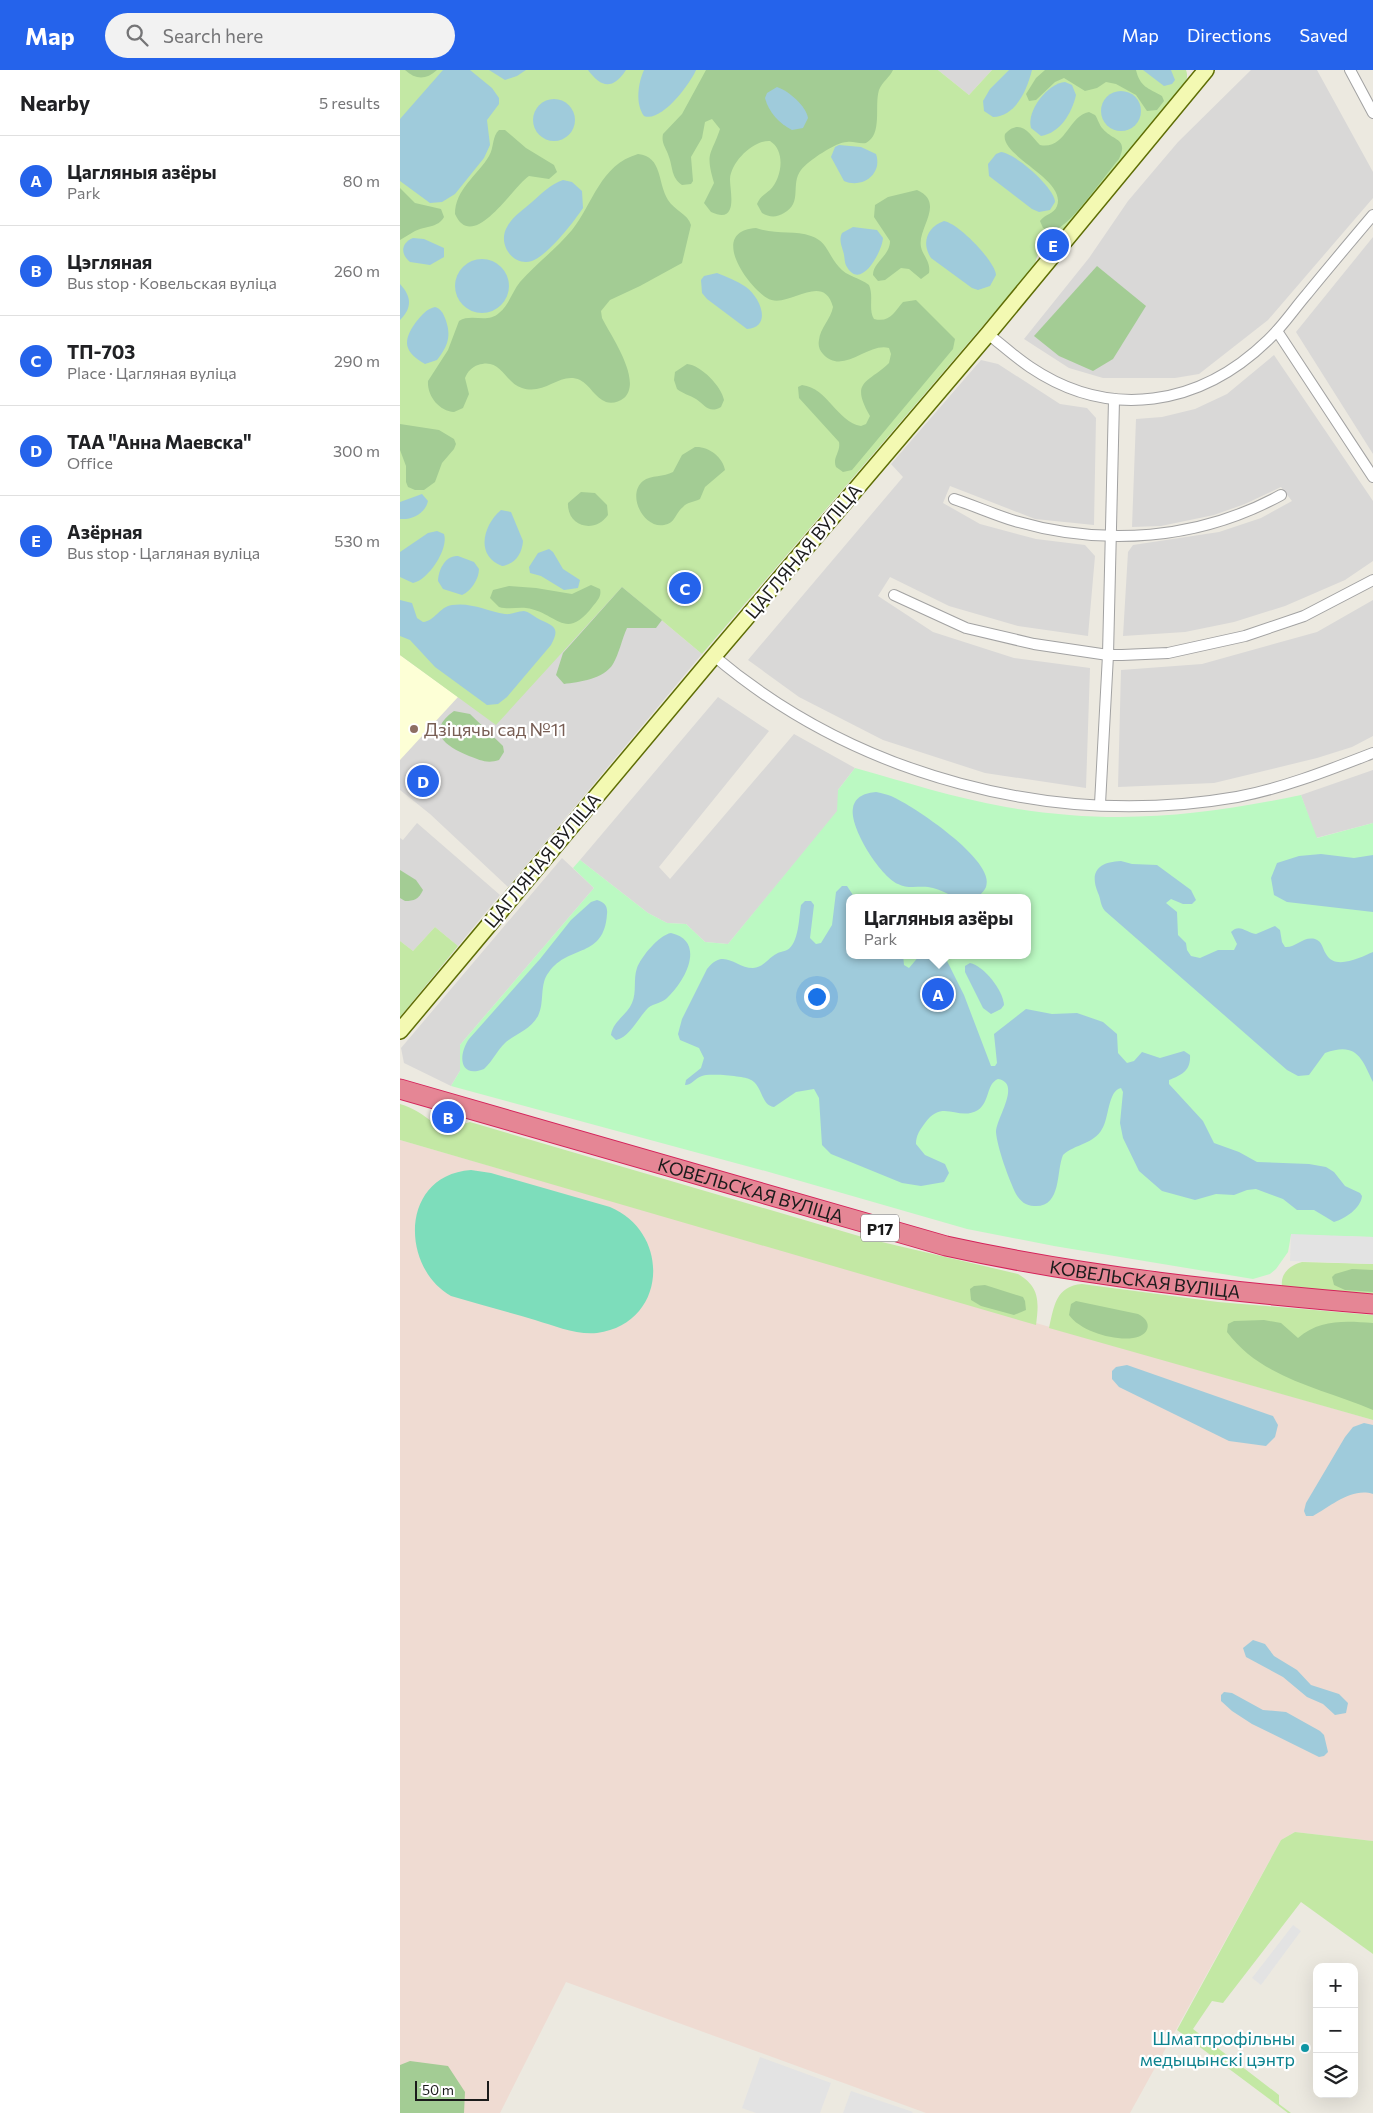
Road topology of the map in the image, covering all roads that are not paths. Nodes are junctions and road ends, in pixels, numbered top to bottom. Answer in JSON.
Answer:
{"nodes":[{"id":1,"x":1350,"y":70,"type":"edge"},
{"id":2,"x":1203,"y":71,"type":"edge"},
{"id":3,"x":1373,"y":113,"type":"edge"},
{"id":4,"x":1373,"y":215,"type":"edge"},
{"id":5,"x":1277,"y":331,"type":"junction"},
{"id":6,"x":988,"y":334,"type":"junction"},
{"id":7,"x":1114,"y":400,"type":"junction"},
{"id":8,"x":1373,"y":477,"type":"edge"},
{"id":9,"x":1281,"y":495,"type":"dead end"},
{"id":10,"x":954,"y":499,"type":"dead end"},
{"id":11,"x":1110,"y":536,"type":"junction"},
{"id":12,"x":1373,"y":580,"type":"edge"},
{"id":13,"x":894,"y":595,"type":"dead end"},
{"id":14,"x":1108,"y":655,"type":"junction"},
{"id":15,"x":714,"y":656,"type":"junction"},
{"id":16,"x":1373,"y":753,"type":"edge"},
{"id":17,"x":1100,"y":804,"type":"junction"},
{"id":18,"x":400,"y":1031,"type":"edge"},
{"id":19,"x":400,"y":1089,"type":"edge"},
{"id":20,"x":1373,"y":1304,"type":"edge"}],
"edges":[{"from":1,"to":3,"type":"street"},
{"from":2,"to":6,"type":"street","name":"ЦАГЛЯНАЯ ВУЛІЦА"},
{"from":4,"to":5,"type":"street"},
{"from":5,"to":7,"type":"street"},
{"from":5,"to":8,"type":"street"},
{"from":6,"to":7,"type":"street"},
{"from":6,"to":15,"type":"street","name":"ЦАГЛЯНАЯ ВУЛІЦА"},
{"from":7,"to":11,"type":"street"},
{"from":9,"to":11,"type":"street"},
{"from":10,"to":11,"type":"street"},
{"from":11,"to":14,"type":"street"},
{"from":12,"to":14,"type":"street"},
{"from":13,"to":14,"type":"street"},
{"from":14,"to":17,"type":"street"},
{"from":15,"to":17,"type":"street"},
{"from":15,"to":18,"type":"street","name":"ЦАГЛЯНАЯ ВУЛІЦА"},
{"from":16,"to":17,"type":"street"},
{"from":19,"to":20,"type":"highway","name":"КОВЕЛЬСКАЯ ВУЛІЦА","number":"Р17"}]}
